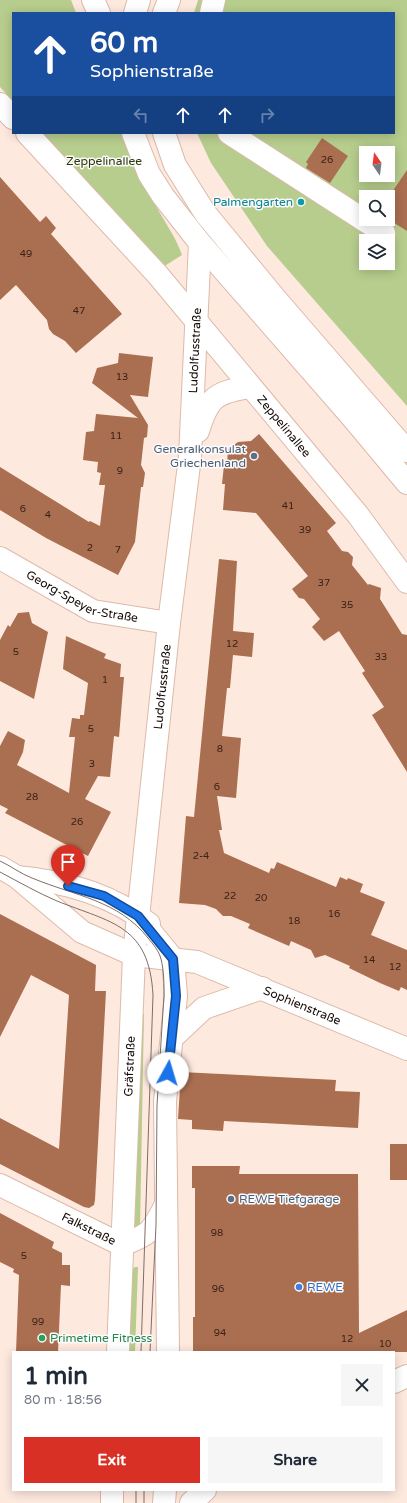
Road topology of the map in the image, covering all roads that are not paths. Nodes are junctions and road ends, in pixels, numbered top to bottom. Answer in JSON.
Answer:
{"nodes":[{"id":1,"x":93,"y":0,"type":"edge"},
{"id":2,"x":139,"y":0,"type":"edge"},
{"id":3,"x":169,"y":0,"type":"edge"},
{"id":4,"x":214,"y":0,"type":"edge"},
{"id":5,"x":99,"y":12,"type":"edge"},
{"id":6,"x":135,"y":12,"type":"edge"},
{"id":7,"x":164,"y":12,"type":"edge"},
{"id":8,"x":211,"y":12,"type":"edge"},
{"id":9,"x":0,"y":104,"type":"edge"},
{"id":10,"x":12,"y":117,"type":"edge"},
{"id":11,"x":28,"y":134,"type":"edge"},
{"id":12,"x":133,"y":134,"type":"edge"},
{"id":13,"x":164,"y":134,"type":"edge"},
{"id":14,"x":230,"y":134,"type":"edge"},
{"id":15,"x":384,"y":233,"type":"dead end"},
{"id":16,"x":200,"y":243,"type":"junction"},
{"id":17,"x":196,"y":321,"type":"junction"},
{"id":18,"x":250,"y":387,"type":"junction"},
{"id":19,"x":407,"y":452,"type":"edge"},
{"id":20,"x":190,"y":457,"type":"junction"},
{"id":21,"x":407,"y":483,"type":"edge"},
{"id":22,"x":0,"y":558,"type":"edge"},
{"id":23,"x":407,"y":582,"type":"edge"},
{"id":24,"x":169,"y":624,"type":"junction"},
{"id":25,"x":9,"y":872,"type":"edge"},
{"id":26,"x":138,"y":916,"type":"junction"},
{"id":27,"x":134,"y":955,"type":"junction"},
{"id":28,"x":173,"y":959,"type":"junction"},
{"id":29,"x":197,"y":962,"type":"junction"},
{"id":30,"x":262,"y":988,"type":"junction"},
{"id":31,"x":172,"y":1038,"type":"junction"},
{"id":32,"x":407,"y":1049,"type":"edge"},
{"id":33,"x":0,"y":1185,"type":"edge"},
{"id":34,"x":165,"y":1206,"type":"junction"},
{"id":35,"x":122,"y":1245,"type":"junction"},
{"id":36,"x":118,"y":1351,"type":"edge"},
{"id":37,"x":168,"y":1351,"type":"edge"},
{"id":38,"x":407,"y":1376,"type":"edge"},
{"id":39,"x":395,"y":1382,"type":"edge"},
{"id":40,"x":112,"y":1491,"type":"edge"},
{"id":41,"x":165,"y":1491,"type":"edge"},
{"id":42,"x":204,"y":1491,"type":"edge"},
{"id":43,"x":112,"y":1503,"type":"edge"},
{"id":44,"x":164,"y":1503,"type":"edge"},
{"id":45,"x":191,"y":1503,"type":"edge"}],
"edges":[{"from":1,"to":5,"type":"street"},
{"from":2,"to":6,"type":"street"},
{"from":3,"to":7,"type":"street"},
{"from":4,"to":8,"type":"street"},
{"from":9,"to":10,"type":"street"},
{"from":11,"to":17,"type":"street","name":"Zeppelinallee"},
{"from":12,"to":16,"type":"street"},
{"from":13,"to":19,"type":"street"},
{"from":14,"to":15,"type":"street"},
{"from":16,"to":17,"type":"street","name":"Ludolfusstraße"},
{"from":16,"to":21,"type":"street"},
{"from":17,"to":18,"type":"street","name":"Zeppelinallee"},
{"from":17,"to":20,"type":"street","name":"Ludolfusstraße"},
{"from":18,"to":20,"type":"street","name":"Ludolfusstraße"},
{"from":18,"to":23,"type":"street","name":"Zeppelinallee"},
{"from":20,"to":24,"type":"street","name":"Ludolfusstraße"},
{"from":22,"to":24,"type":"street","name":"Georg-Speyer-Straße"},
{"from":24,"to":26,"type":"street","name":"Ludolfusstraße"},
{"from":25,"to":26,"type":"street","name":"Sophienstraße"},
{"from":25,"to":27,"type":"street","name":"Sophienstraße"},
{"from":26,"to":27,"type":"street","name":"Gräfstraße"},
{"from":26,"to":28,"type":"street"},
{"from":26,"to":29,"type":"street","name":"Sophienstraße"},
{"from":27,"to":28,"type":"street","name":"Sophienstraße"},
{"from":27,"to":35,"type":"street","name":"Gräfstraße"},
{"from":28,"to":29,"type":"street","name":"Sophienstraße"},
{"from":28,"to":31,"type":"street"},
{"from":29,"to":30,"type":"street","name":"Sophienstraße"},
{"from":30,"to":31,"type":"street"},
{"from":30,"to":32,"type":"street","name":"Sophienstraße"},
{"from":31,"to":34,"type":"street"},
{"from":33,"to":35,"type":"street","name":"Falkstraße"},
{"from":34,"to":35,"type":"street","name":"Falkstraße"},
{"from":34,"to":37,"type":"street"},
{"from":35,"to":36,"type":"street","name":"Gräfstraße"},
{"from":38,"to":39,"type":"street"},
{"from":40,"to":43,"type":"street"},
{"from":41,"to":44,"type":"street"},
{"from":42,"to":45,"type":"street"}]}
